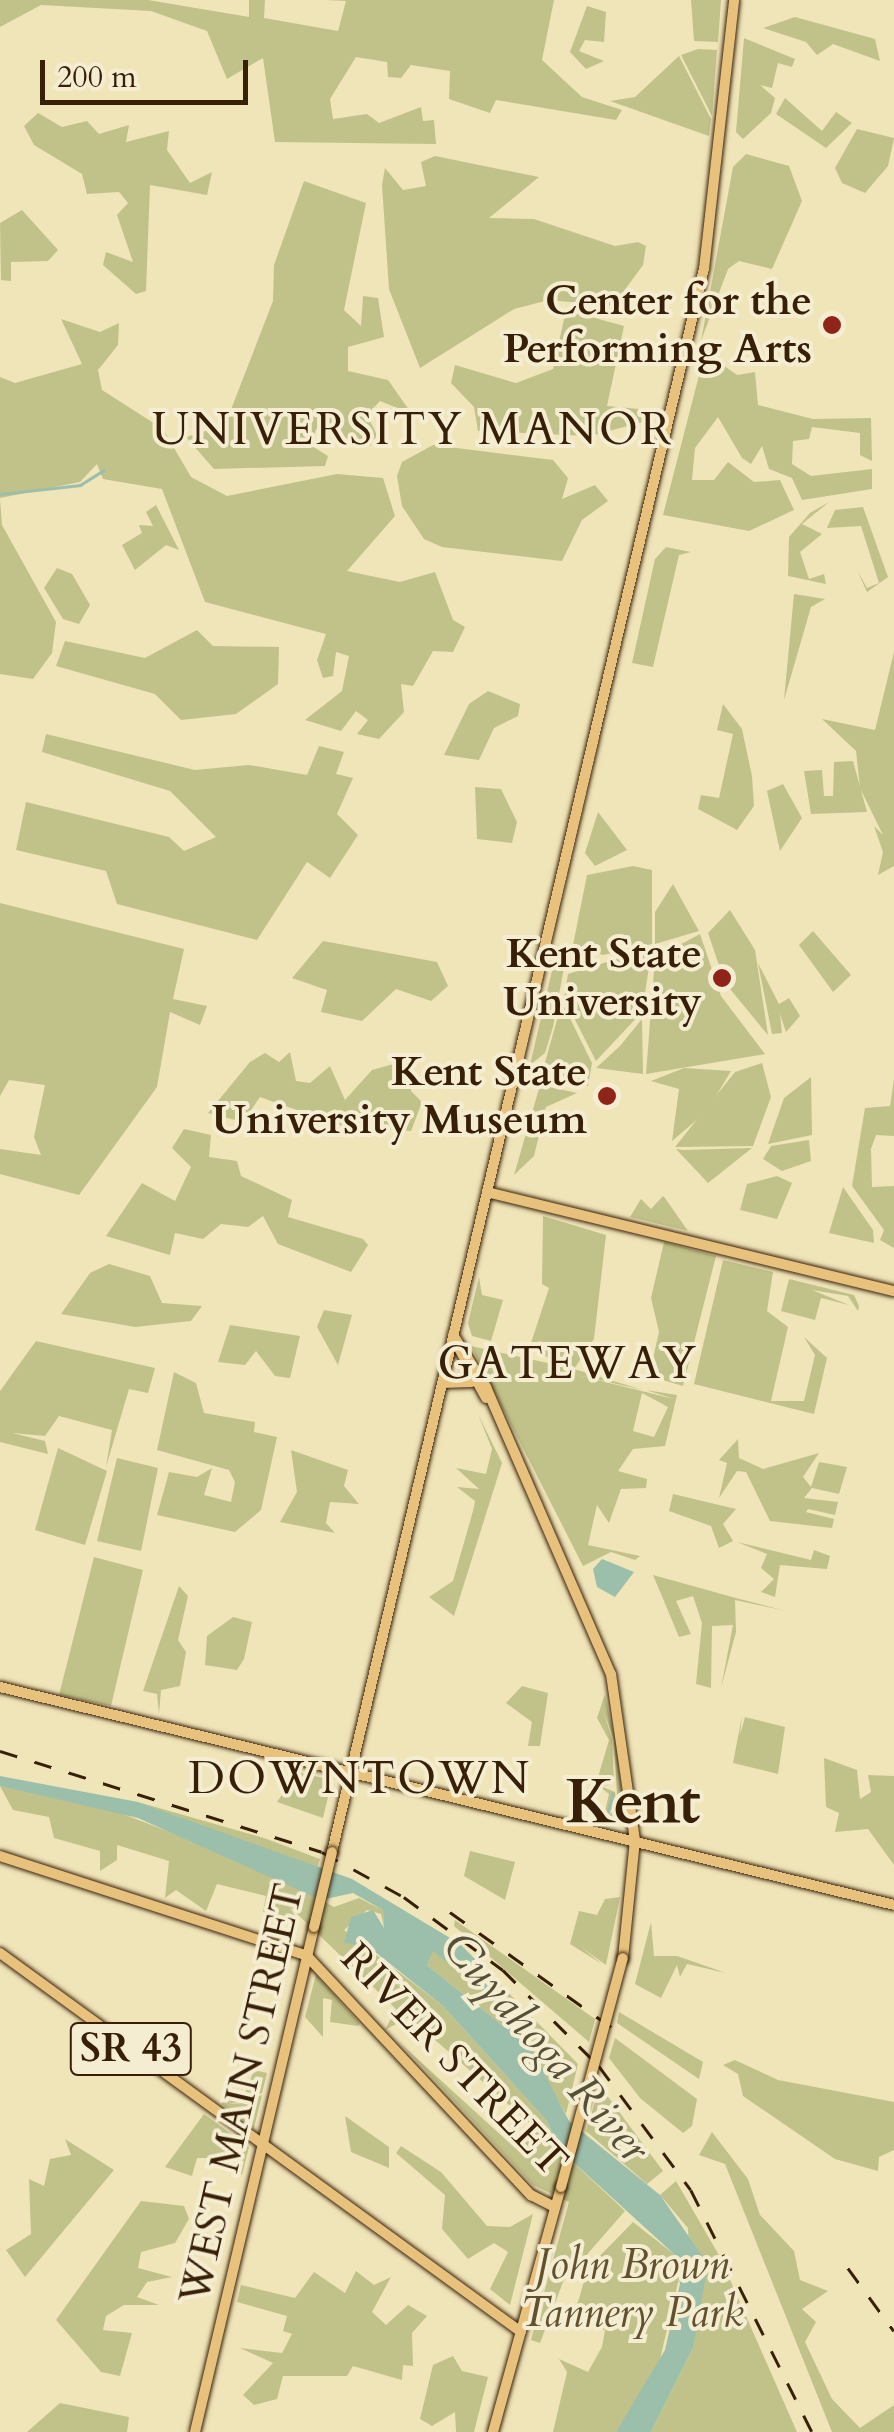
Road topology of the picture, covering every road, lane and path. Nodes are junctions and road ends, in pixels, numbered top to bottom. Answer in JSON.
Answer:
{"nodes":[{"id":1,"x":734,"y":0,"type":"edge"},
{"id":2,"x":486,"y":1192,"type":"junction"},
{"id":3,"x":894,"y":1291,"type":"edge"},
{"id":4,"x":453,"y":1335,"type":"junction"},
{"id":5,"x":471,"y":1382,"type":"junction"},
{"id":6,"x":442,"y":1383,"type":"junction"},
{"id":7,"x":486,"y":1398,"type":"junction"},
{"id":8,"x":0,"y":1687,"type":"edge"},
{"id":9,"x":350,"y":1771,"type":"junction"},
{"id":10,"x":635,"y":1840,"type":"junction"},
{"id":11,"x":0,"y":1856,"type":"edge"},
{"id":12,"x":894,"y":1905,"type":"edge"},
{"id":13,"x":0,"y":1953,"type":"edge"},
{"id":14,"x":307,"y":1956,"type":"junction"},
{"id":15,"x":263,"y":2144,"type":"junction"},
{"id":16,"x":555,"y":2207,"type":"junction"},
{"id":17,"x":520,"y":2332,"type":"junction"},
{"id":18,"x":195,"y":2432,"type":"edge"},
{"id":19,"x":493,"y":2432,"type":"edge"}],
"edges":[{"from":1,"to":2,"type":"main road","name":"WEST MAIN STREET"},
{"from":2,"to":3,"type":"main road"},
{"from":2,"to":4,"type":"main road","name":"WEST MAIN STREET"},
{"from":4,"to":5,"type":"main road"},
{"from":4,"to":6,"type":"main road","name":"WEST MAIN STREET"},
{"from":4,"to":7,"type":"main road"},
{"from":5,"to":6,"type":"main road"},
{"from":5,"to":7,"type":"main road"},
{"from":6,"to":9,"type":"main road","name":"WEST MAIN STREET"},
{"from":7,"to":10,"type":"main road"},
{"from":8,"to":9,"type":"main road"},
{"from":9,"to":10,"type":"main road"},
{"from":9,"to":14,"type":"main road","name":"WEST MAIN STREET","bridge":true},
{"from":10,"to":12,"type":"main road"},
{"from":10,"to":16,"type":"main road","bridge":true},
{"from":11,"to":14,"type":"main road"},
{"from":13,"to":15,"type":"main road","number":"SR 43"},
{"from":14,"to":15,"type":"main road","name":"WEST MAIN STREET"},
{"from":14,"to":16,"type":"main road","name":"RIVER STREET"},
{"from":15,"to":17,"type":"main road","number":"SR 43"},
{"from":15,"to":18,"type":"main road","name":"WEST MAIN STREET"},
{"from":16,"to":17,"type":"main road"},
{"from":17,"to":19,"type":"main road"}]}
